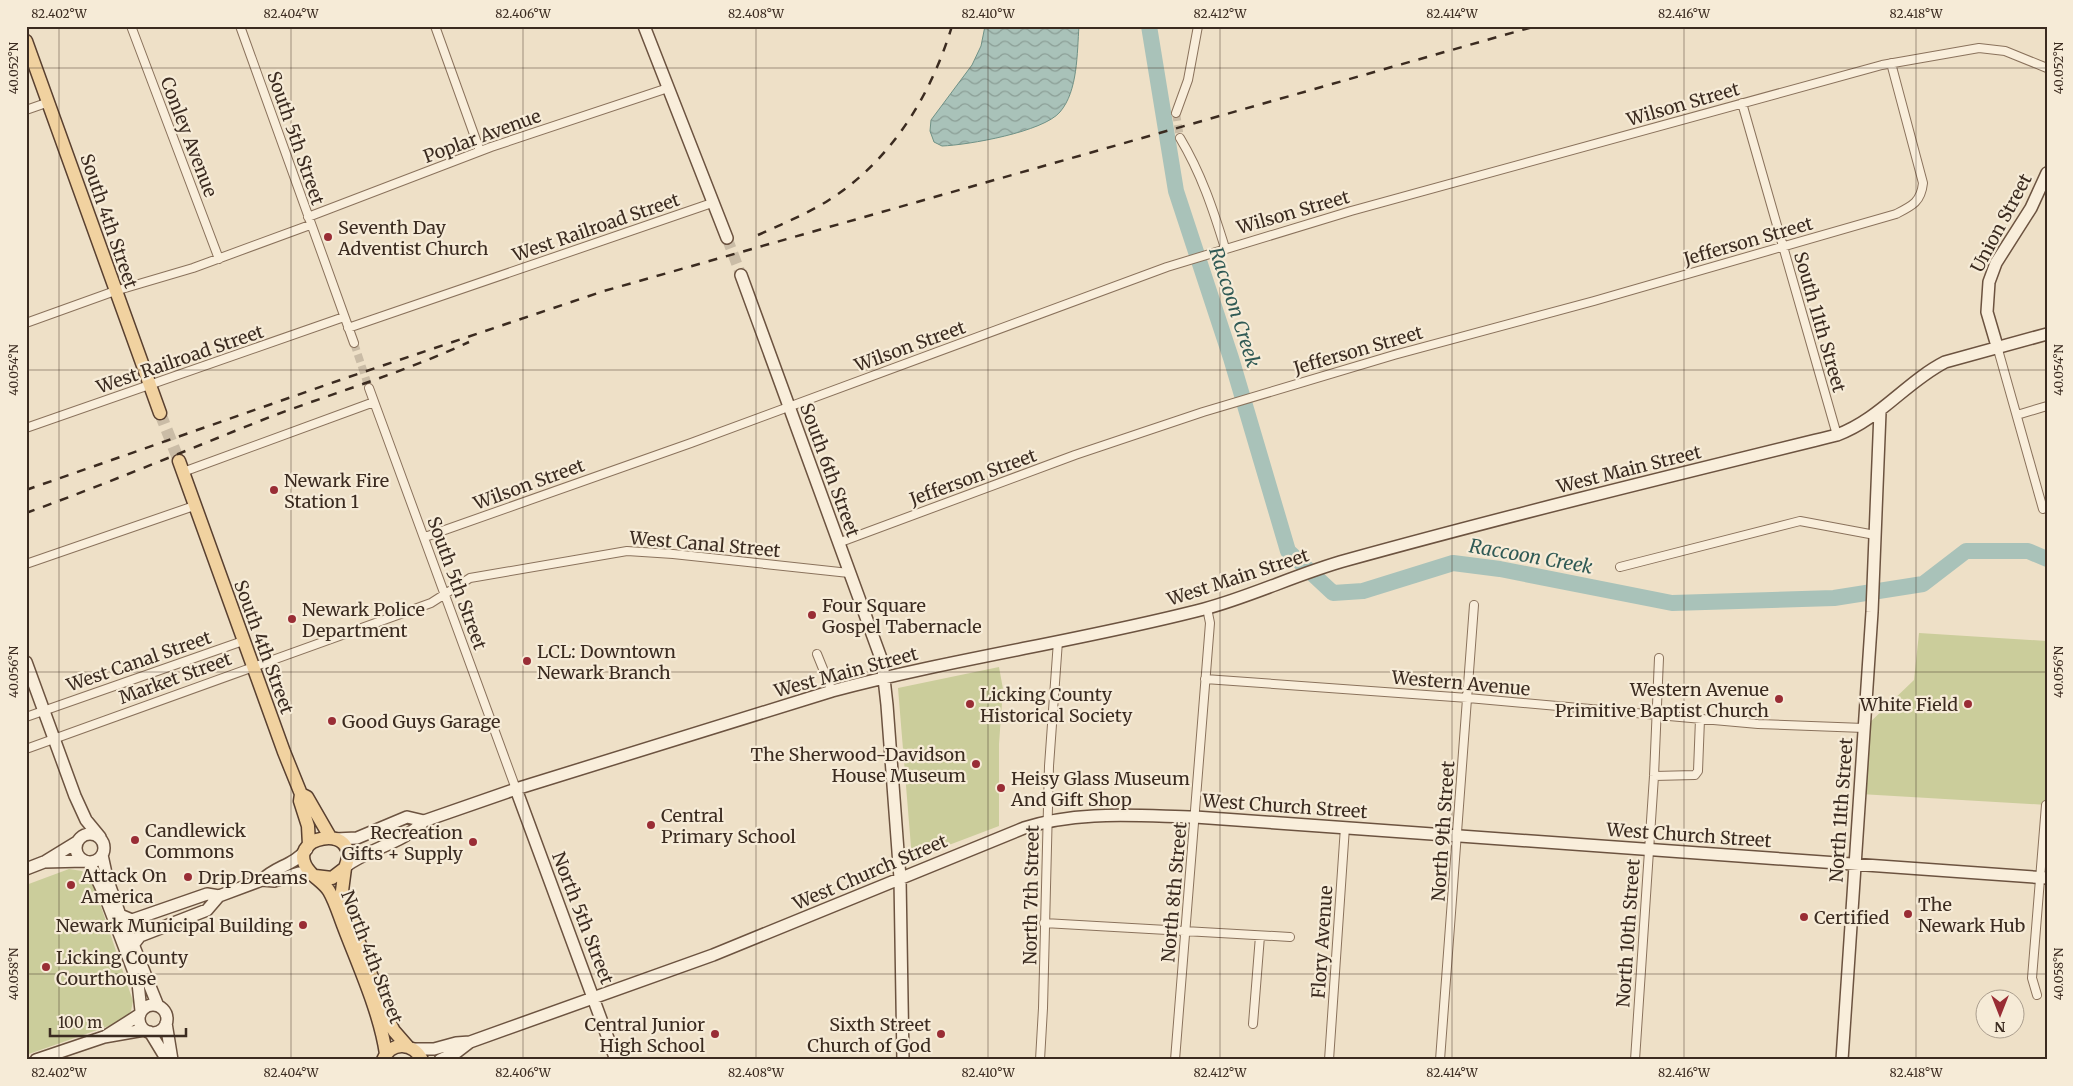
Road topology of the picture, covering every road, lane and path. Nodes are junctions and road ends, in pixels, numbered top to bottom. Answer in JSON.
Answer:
{"nodes":[{"id":1,"x":131,"y":26,"type":"edge"},
{"id":2,"x":240,"y":26,"type":"edge"},
{"id":3,"x":435,"y":26,"type":"edge"},
{"id":4,"x":644,"y":26,"type":"edge"},
{"id":5,"x":1198,"y":26,"type":"edge"},
{"id":6,"x":26,"y":41,"type":"edge"},
{"id":7,"x":1891,"y":63,"type":"junction"},
{"id":8,"x":2047,"y":68,"type":"edge"},
{"id":9,"x":668,"y":88,"type":"junction"},
{"id":10,"x":49,"y":102,"type":"junction"},
{"id":11,"x":1742,"y":103,"type":"junction"},
{"id":12,"x":26,"y":110,"type":"edge"},
{"id":13,"x":1176,"y":113,"type":"tunnel mouth"},
{"id":14,"x":1180,"y":138,"type":"tunnel mouth"},
{"id":15,"x":480,"y":151,"type":"junction"},
{"id":16,"x":2047,"y":173,"type":"edge"},
{"id":17,"x":712,"y":203,"type":"junction"},
{"id":18,"x":309,"y":221,"type":"junction"},
{"id":19,"x":727,"y":238,"type":"tunnel mouth"},
{"id":20,"x":1783,"y":246,"type":"junction"},
{"id":21,"x":1225,"y":248,"type":"junction"},
{"id":22,"x":219,"y":259,"type":"junction"},
{"id":23,"x":741,"y":275,"type":"tunnel mouth"},
{"id":24,"x":115,"y":291,"type":"junction"},
{"id":25,"x":344,"y":317,"type":"junction"},
{"id":26,"x":26,"y":322,"type":"edge"},
{"id":27,"x":348,"y":328,"type":"junction"},
{"id":28,"x":2047,"y":334,"type":"edge"},
{"id":29,"x":354,"y":344,"type":"tunnel mouth"},
{"id":30,"x":1997,"y":346,"type":"junction"},
{"id":31,"x":149,"y":386,"type":"junction"},
{"id":32,"x":369,"y":388,"type":"tunnel mouth"},
{"id":33,"x":374,"y":402,"type":"junction"},
{"id":34,"x":2047,"y":406,"type":"edge"},
{"id":35,"x":789,"y":407,"type":"junction"},
{"id":36,"x":1880,"y":412,"type":"junction"},
{"id":37,"x":160,"y":413,"type":"tunnel mouth"},
{"id":38,"x":2017,"y":416,"type":"junction"},
{"id":39,"x":26,"y":428,"type":"edge"},
{"id":40,"x":1837,"y":435,"type":"junction"},
{"id":41,"x":181,"y":466,"type":"joint"},
{"id":42,"x":194,"y":506,"type":"junction"},
{"id":43,"x":2043,"y":509,"type":"dead end"},
{"id":44,"x":1876,"y":535,"type":"junction"},
{"id":45,"x":424,"y":537,"type":"junction"},
{"id":46,"x":838,"y":543,"type":"junction"},
{"id":47,"x":26,"y":564,"type":"edge"},
{"id":48,"x":1620,"y":566,"type":"dead end"},
{"id":49,"x":849,"y":573,"type":"junction"},
{"id":50,"x":445,"y":593,"type":"junction"},
{"id":51,"x":1474,"y":605,"type":"dead end"},
{"id":52,"x":1208,"y":608,"type":"junction"},
{"id":53,"x":244,"y":640,"type":"junction"},
{"id":54,"x":1058,"y":642,"type":"junction"},
{"id":55,"x":817,"y":654,"type":"dead end"},
{"id":56,"x":1659,"y":658,"type":"dead end"},
{"id":57,"x":26,"y":662,"type":"edge"},
{"id":58,"x":254,"y":666,"type":"junction"},
{"id":59,"x":885,"y":677,"type":"junction"},
{"id":60,"x":1205,"y":679,"type":"junction"},
{"id":61,"x":832,"y":691,"type":"junction"},
{"id":62,"x":1468,"y":698,"type":"junction"},
{"id":63,"x":44,"y":710,"type":"junction"},
{"id":64,"x":26,"y":716,"type":"edge"},
{"id":65,"x":1657,"y":716,"type":"junction"},
{"id":66,"x":1700,"y":719,"type":"junction"},
{"id":67,"x":1864,"y":728,"type":"junction"},
{"id":68,"x":54,"y":739,"type":"junction"},
{"id":69,"x":26,"y":749,"type":"edge"},
{"id":70,"x":1654,"y":776,"type":"junction"},
{"id":71,"x":516,"y":789,"type":"junction"},
{"id":72,"x":301,"y":794,"type":"junction"},
{"id":73,"x":75,"y":796,"type":"junction"},
{"id":74,"x":2046,"y":805,"type":"edge"},
{"id":75,"x":1195,"y":817,"type":"junction"},
{"id":76,"x":1047,"y":820,"type":"junction"},
{"id":77,"x":424,"y":821,"type":"junction"},
{"id":78,"x":1345,"y":827,"type":"junction"},
{"id":79,"x":1457,"y":836,"type":"junction"},
{"id":80,"x":100,"y":837,"type":"junction"},
{"id":81,"x":333,"y":838,"type":"junction"},
{"id":82,"x":79,"y":840,"type":"junction"},
{"id":83,"x":308,"y":847,"type":"junction"},
{"id":84,"x":1648,"y":849,"type":"junction"},
{"id":85,"x":102,"y":855,"type":"junction"},
{"id":86,"x":87,"y":861,"type":"junction"},
{"id":87,"x":44,"y":862,"type":"junction"},
{"id":88,"x":1855,"y":864,"type":"junction"},
{"id":89,"x":345,"y":867,"type":"junction"},
{"id":90,"x":26,"y":868,"type":"edge"},
{"id":91,"x":314,"y":875,"type":"junction"},
{"id":92,"x":2043,"y":877,"type":"edge"},
{"id":93,"x":900,"y":878,"type":"junction"},
{"id":94,"x":262,"y":880,"type":"junction"},
{"id":95,"x":219,"y":896,"type":"junction"},
{"id":96,"x":1044,"y":924,"type":"junction"},
{"id":97,"x":123,"y":925,"type":"junction"},
{"id":98,"x":1186,"y":932,"type":"junction"},
{"id":99,"x":1260,"y":936,"type":"junction"},
{"id":100,"x":1290,"y":937,"type":"dead end"},
{"id":101,"x":133,"y":946,"type":"junction"},
{"id":102,"x":2037,"y":996,"type":"dead end"},
{"id":103,"x":594,"y":998,"type":"junction"},
{"id":104,"x":158,"y":1006,"type":"junction"},
{"id":105,"x":140,"y":1013,"type":"junction"},
{"id":106,"x":166,"y":1023,"type":"junction"},
{"id":107,"x":1253,"y":1024,"type":"dead end"},
{"id":108,"x":147,"y":1031,"type":"junction"},
{"id":109,"x":104,"y":1037,"type":"junction"},
{"id":110,"x":470,"y":1042,"type":"junction"},
{"id":111,"x":411,"y":1048,"type":"junction"},
{"id":112,"x":384,"y":1057,"type":"edge"},
{"id":113,"x":36,"y":1060,"type":"edge"},
{"id":114,"x":167,"y":1060,"type":"edge"},
{"id":115,"x":172,"y":1060,"type":"edge"},
{"id":116,"x":422,"y":1060,"type":"edge"},
{"id":117,"x":440,"y":1060,"type":"edge"},
{"id":118,"x":616,"y":1060,"type":"edge"},
{"id":119,"x":903,"y":1060,"type":"edge"},
{"id":120,"x":1040,"y":1060,"type":"edge"},
{"id":121,"x":1175,"y":1060,"type":"edge"},
{"id":122,"x":1329,"y":1060,"type":"edge"},
{"id":123,"x":1440,"y":1060,"type":"edge"},
{"id":124,"x":1635,"y":1060,"type":"edge"},
{"id":125,"x":1842,"y":1060,"type":"edge"}],
"edges":[{"from":1,"to":22,"type":"street","name":"Conley Avenue"},
{"from":2,"to":18,"type":"street","name":"South 5th Street"},
{"from":3,"to":15,"type":"street"},
{"from":4,"to":9,"type":"street"},
{"from":5,"to":13,"type":"street"},
{"from":6,"to":10,"type":"main road","name":"South 4th Street"},
{"from":7,"to":8,"type":"street","name":"Wilson Street"},
{"from":7,"to":11,"type":"street","name":"Wilson Street"},
{"from":7,"to":20,"type":"street","name":"Jefferson Street"},
{"from":9,"to":15,"type":"street","name":"Poplar Avenue"},
{"from":9,"to":17,"type":"street"},
{"from":10,"to":12,"type":"street"},
{"from":10,"to":24,"type":"main road","name":"South 4th Street"},
{"from":11,"to":20,"type":"street","name":"South 11th Street"},
{"from":11,"to":21,"type":"street","name":"Wilson Street"},
{"from":14,"to":21,"type":"street"},
{"from":15,"to":18,"type":"street","name":"Poplar Avenue"},
{"from":16,"to":30,"type":"street","name":"Union Street"},
{"from":17,"to":19,"type":"street"},
{"from":17,"to":27,"type":"street","name":"West Railroad Street"},
{"from":18,"to":22,"type":"street","name":"Poplar Avenue"},
{"from":18,"to":25,"type":"street","name":"South 5th Street"},
{"from":20,"to":40,"type":"street","name":"South 11th Street"},
{"from":20,"to":46,"type":"street","name":"Jefferson Street"},
{"from":21,"to":35,"type":"street","name":"Wilson Street"},
{"from":22,"to":24,"type":"street","name":"Poplar Avenue"},
{"from":23,"to":35,"type":"street","name":"South 6th Street"},
{"from":24,"to":26,"type":"street","name":"Poplar Avenue"},
{"from":24,"to":31,"type":"main road","name":"South 4th Street"},
{"from":25,"to":27,"type":"street","name":"South 5th Street"},
{"from":25,"to":31,"type":"street","name":"West Railroad Street"},
{"from":27,"to":29,"type":"street","name":"South 5th Street"},
{"from":28,"to":30,"type":"street","name":"West Main Street"},
{"from":30,"to":36,"type":"street","name":"West Main Street"},
{"from":30,"to":38,"type":"street"},
{"from":31,"to":37,"type":"main road","name":"South 4th Street"},
{"from":31,"to":39,"type":"street","name":"West Railroad Street"},
{"from":32,"to":33,"type":"street","name":"South 5th Street"},
{"from":33,"to":41,"type":"street"},
{"from":33,"to":45,"type":"street","name":"South 5th Street"},
{"from":34,"to":38,"type":"street"},
{"from":35,"to":45,"type":"street","name":"Wilson Street"},
{"from":35,"to":46,"type":"street","name":"South 6th Street"},
{"from":36,"to":40,"type":"street","name":"West Main Street"},
{"from":36,"to":44,"type":"street","name":"North 11th Street"},
{"from":38,"to":43,"type":"street"},
{"from":40,"to":52,"type":"street","name":"West Main Street"},
{"from":41,"to":42,"type":"main road","name":"South 4th Street"},
{"from":42,"to":47,"type":"street"},
{"from":42,"to":53,"type":"main road","name":"South 4th Street"},
{"from":44,"to":48,"type":"street"},
{"from":44,"to":67,"type":"street","name":"North 11th Street"},
{"from":45,"to":50,"type":"street","name":"South 5th Street"},
{"from":46,"to":49,"type":"street","name":"South 6th Street"},
{"from":49,"to":50,"type":"street","name":"West Canal Street"},
{"from":49,"to":59,"type":"street","name":"South 6th Street"},
{"from":50,"to":58,"type":"street","name":"Market Street"},
{"from":50,"to":71,"type":"street","name":"South 5th Street"},
{"from":51,"to":62,"type":"street","name":"North 9th Street"},
{"from":52,"to":54,"type":"street","name":"West Main Street"},
{"from":52,"to":60,"type":"street","name":"North 8th Street"},
{"from":53,"to":58,"type":"main road","name":"South 4th Street"},
{"from":53,"to":63,"type":"street","name":"West Canal Street"},
{"from":54,"to":59,"type":"street","name":"West Main Street"},
{"from":54,"to":76,"type":"street","name":"North 7th Street"},
{"from":55,"to":61,"type":"street"},
{"from":56,"to":65,"type":"street","name":"North 10th Street"},
{"from":57,"to":63,"type":"street"},
{"from":58,"to":68,"type":"street","name":"Market Street"},
{"from":58,"to":72,"type":"main road","name":"South 4th Street"},
{"from":59,"to":61,"type":"street","name":"West Main Street"},
{"from":59,"to":93,"type":"street","name":"South 6th Street"},
{"from":60,"to":62,"type":"street","name":"Western Avenue"},
{"from":60,"to":75,"type":"street","name":"North 8th Street"},
{"from":61,"to":71,"type":"street","name":"West Main Street"},
{"from":62,"to":65,"type":"street","name":"Western Avenue"},
{"from":62,"to":79,"type":"street","name":"North 9th Street"},
{"from":63,"to":64,"type":"street","name":"West Canal Street"},
{"from":63,"to":68,"type":"street"},
{"from":65,"to":66,"type":"street","name":"Western Avenue"},
{"from":65,"to":70,"type":"street","name":"North 10th Street"},
{"from":66,"to":67,"type":"street","name":"Western Avenue"},
{"from":66,"to":70,"type":"street"},
{"from":67,"to":88,"type":"street","name":"North 11th Street"},
{"from":68,"to":69,"type":"street","name":"Market Street"},
{"from":68,"to":73,"type":"street"},
{"from":70,"to":84,"type":"street","name":"North 10th Street"},
{"from":71,"to":77,"type":"street","name":"West Main Street"},
{"from":71,"to":103,"type":"street","name":"North 5th Street"},
{"from":72,"to":81,"type":"main road"},
{"from":72,"to":83,"type":"main road","name":"South 4th Street"},
{"from":73,"to":80,"type":"street"},
{"from":73,"to":82,"type":"street"},
{"from":74,"to":92,"type":"street"},
{"from":75,"to":76,"type":"street","name":"West Church Street"},
{"from":75,"to":78,"type":"street","name":"West Church Street"},
{"from":75,"to":98,"type":"street","name":"North 8th Street"},
{"from":76,"to":93,"type":"street","name":"West Church Street"},
{"from":76,"to":96,"type":"street","name":"North 7th Street"},
{"from":77,"to":81,"type":"street"},
{"from":77,"to":89,"type":"street"},
{"from":78,"to":79,"type":"street","name":"West Church Street"},
{"from":78,"to":122,"type":"street","name":"Flory Avenue"},
{"from":79,"to":84,"type":"street","name":"West Church Street"},
{"from":79,"to":123,"type":"street","name":"North 9th Street"},
{"from":80,"to":82,"type":"street"},
{"from":80,"to":85,"type":"street"},
{"from":81,"to":83,"type":"main road"},
{"from":81,"to":89,"type":"main road"},
{"from":82,"to":86,"type":"street"},
{"from":82,"to":87,"type":"street"},
{"from":83,"to":91,"type":"main road"},
{"from":83,"to":94,"type":"street"},
{"from":84,"to":88,"type":"street","name":"West Church Street"},
{"from":84,"to":124,"type":"street","name":"North 10th Street"},
{"from":85,"to":86,"type":"street"},
{"from":85,"to":97,"type":"street"},
{"from":86,"to":87,"type":"street"},
{"from":86,"to":97,"type":"street"},
{"from":87,"to":90,"type":"street"},
{"from":88,"to":92,"type":"street","name":"West Church Street"},
{"from":88,"to":125,"type":"street","name":"North 11th Street"},
{"from":89,"to":91,"type":"main road"},
{"from":89,"to":111,"type":"main road","name":"North 4th Street"},
{"from":91,"to":94,"type":"street"},
{"from":91,"to":112,"type":"main road","name":"North 4th Street"},
{"from":92,"to":102,"type":"street"},
{"from":93,"to":103,"type":"street","name":"West Church Street"},
{"from":93,"to":119,"type":"street","name":"South 6th Street"},
{"from":94,"to":95,"type":"street"},
{"from":95,"to":97,"type":"street"},
{"from":95,"to":101,"type":"street"},
{"from":96,"to":98,"type":"street"},
{"from":96,"to":120,"type":"street","name":"North 7th Street"},
{"from":97,"to":101,"type":"street"},
{"from":97,"to":105,"type":"street"},
{"from":98,"to":99,"type":"street"},
{"from":98,"to":121,"type":"street","name":"North 8th Street"},
{"from":99,"to":100,"type":"street"},
{"from":99,"to":107,"type":"street"},
{"from":101,"to":104,"type":"street"},
{"from":103,"to":110,"type":"street","name":"West Church Street"},
{"from":103,"to":118,"type":"street","name":"North 5th Street"},
{"from":104,"to":105,"type":"street"},
{"from":104,"to":106,"type":"street"},
{"from":105,"to":108,"type":"street"},
{"from":105,"to":109,"type":"street"},
{"from":106,"to":108,"type":"street"},
{"from":106,"to":115,"type":"street"},
{"from":108,"to":109,"type":"street"},
{"from":108,"to":114,"type":"street"},
{"from":109,"to":113,"type":"street"},
{"from":110,"to":111,"type":"street","name":"West Church Street"},
{"from":110,"to":117,"type":"street","name":"West Church Street"},
{"from":111,"to":112,"type":"main road"},
{"from":111,"to":116,"type":"main road","name":"North 4th Street"}]}
